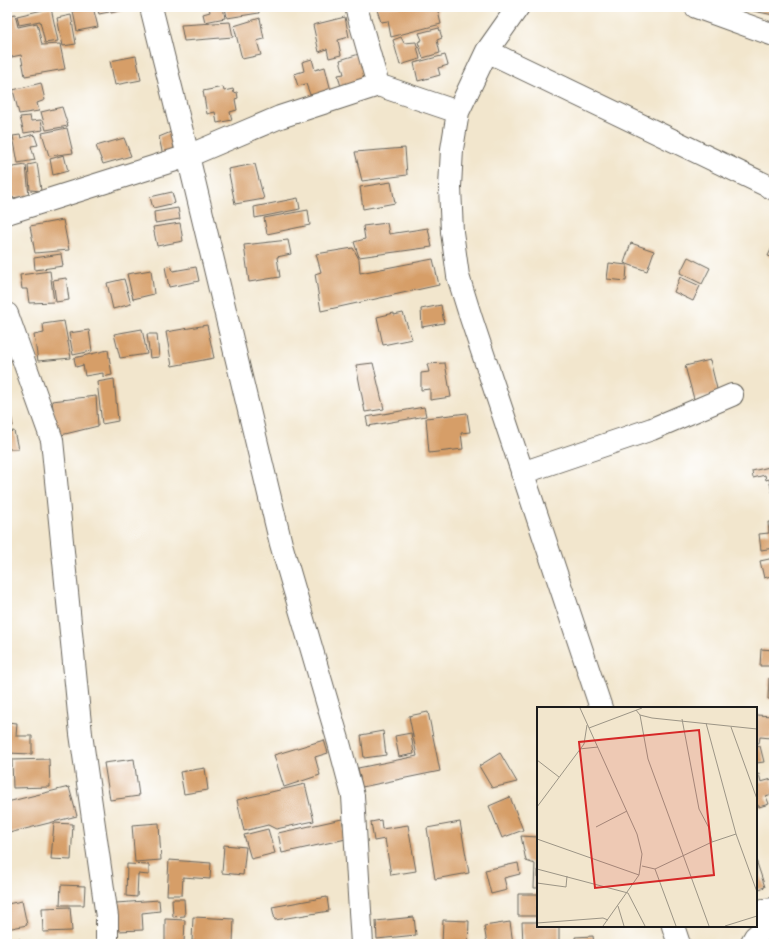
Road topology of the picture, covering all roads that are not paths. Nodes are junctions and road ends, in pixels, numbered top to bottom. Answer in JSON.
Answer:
{"nodes":[{"id":1,"x":151,"y":7,"type":"edge"},
{"id":2,"x":356,"y":7,"type":"edge"},
{"id":3,"x":518,"y":7,"type":"edge"},
{"id":4,"x":696,"y":7,"type":"edge"},
{"id":5,"x":774,"y":35,"type":"edge"},
{"id":6,"x":487,"y":51,"type":"junction"},
{"id":7,"x":378,"y":85,"type":"junction"},
{"id":8,"x":458,"y":112,"type":"junction"},
{"id":9,"x":188,"y":156,"type":"junction"},
{"id":10,"x":774,"y":189,"type":"edge"},
{"id":11,"x":7,"y":213,"type":"edge"},
{"id":12,"x":7,"y":314,"type":"edge"},
{"id":13,"x":732,"y":395,"type":"dead end"},
{"id":14,"x":522,"y":473,"type":"junction"},
{"id":15,"x":601,"y":707,"type":"edge"},
{"id":16,"x":774,"y":909,"type":"edge"},
{"id":17,"x":757,"y":911,"type":"edge"},
{"id":18,"x":774,"y":920,"type":"edge"},
{"id":19,"x":673,"y":927,"type":"edge"},
{"id":20,"x":107,"y":944,"type":"edge"},
{"id":21,"x":362,"y":944,"type":"edge"},
{"id":22,"x":678,"y":944,"type":"edge"},
{"id":23,"x":751,"y":944,"type":"edge"}],
"edges":[{"from":1,"to":9,"type":"street"},
{"from":2,"to":7,"type":"street"},
{"from":3,"to":6,"type":"street"},
{"from":4,"to":5,"type":"street"},
{"from":6,"to":8,"type":"street"},
{"from":6,"to":10,"type":"street"},
{"from":7,"to":8,"type":"street"},
{"from":7,"to":9,"type":"street"},
{"from":8,"to":14,"type":"street"},
{"from":9,"to":11,"type":"street"},
{"from":9,"to":21,"type":"street"},
{"from":12,"to":20,"type":"street"},
{"from":13,"to":14,"type":"street"},
{"from":14,"to":15,"type":"street"},
{"from":16,"to":17,"type":"street"},
{"from":18,"to":23,"type":"street"},
{"from":19,"to":22,"type":"street"}]}
